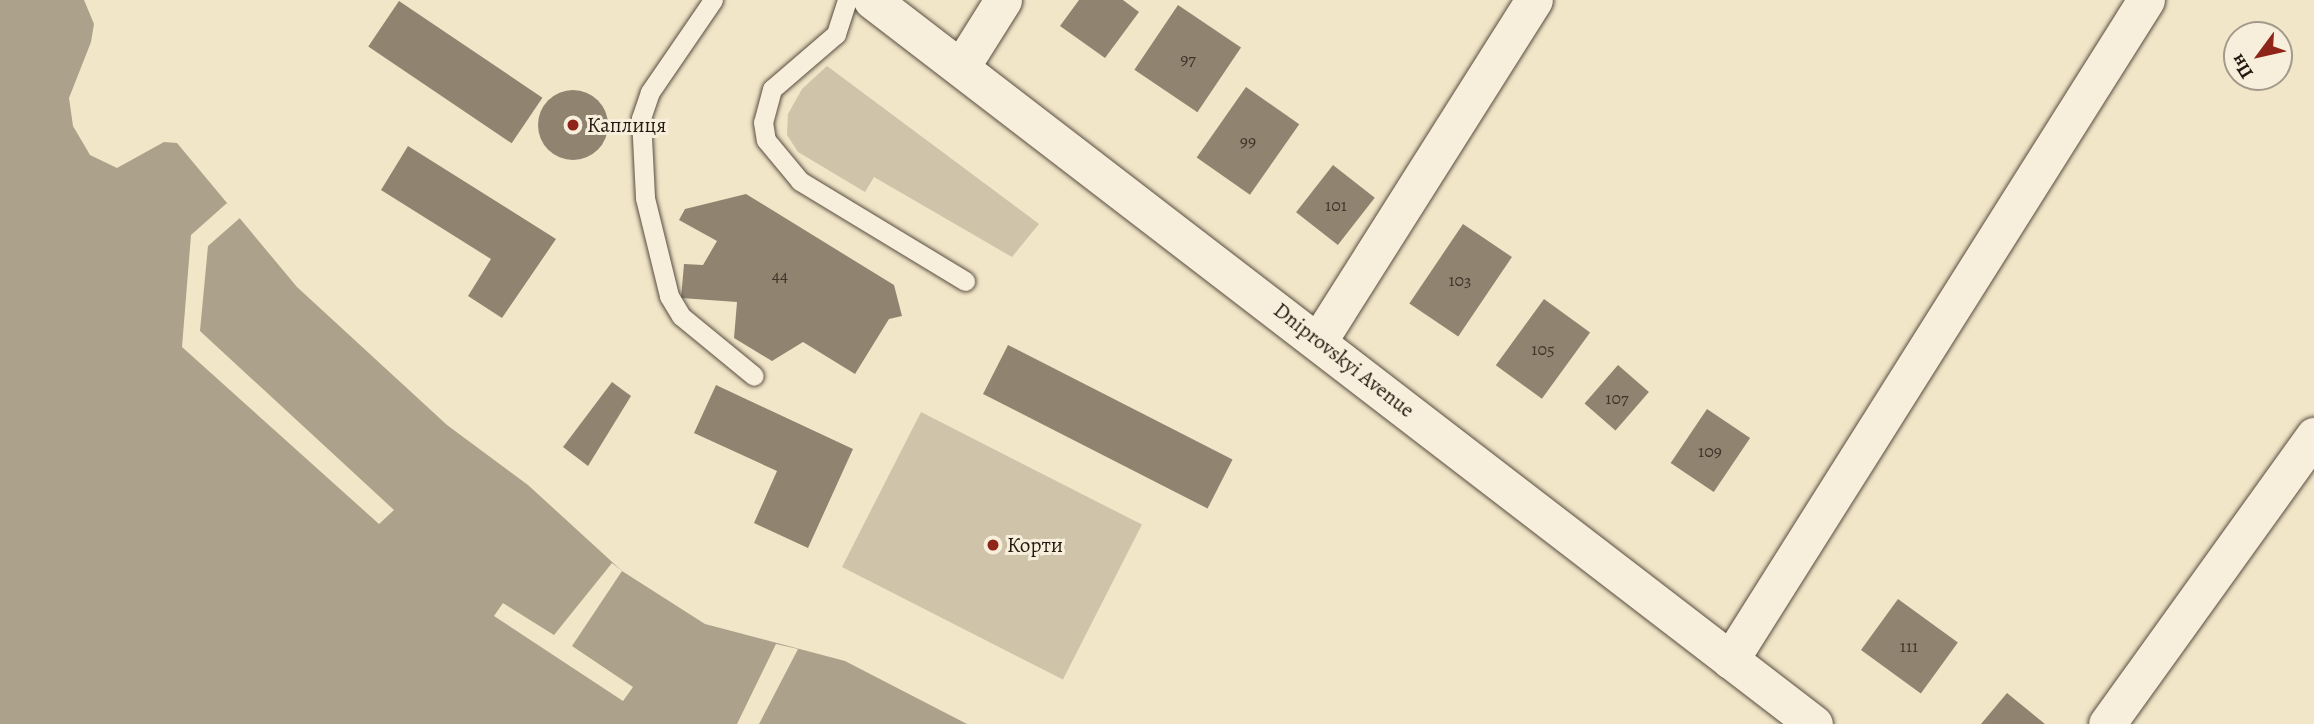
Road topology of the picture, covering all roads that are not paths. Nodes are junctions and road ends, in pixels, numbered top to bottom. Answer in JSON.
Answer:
{"nodes":[{"id":1,"x":713,"y":0,"type":"edge"},
{"id":2,"x":847,"y":0,"type":"edge"},
{"id":3,"x":872,"y":0,"type":"edge"},
{"id":4,"x":1003,"y":0,"type":"edge"},
{"id":5,"x":1534,"y":0,"type":"edge"},
{"id":6,"x":2146,"y":0,"type":"edge"},
{"id":7,"x":961,"y":67,"type":"junction"},
{"id":8,"x":965,"y":281,"type":"dead end"},
{"id":9,"x":1319,"y":340,"type":"junction"},
{"id":10,"x":754,"y":376,"type":"dead end"},
{"id":11,"x":2314,"y":436,"type":"edge"},
{"id":12,"x":1730,"y":660,"type":"junction"},
{"id":13,"x":1814,"y":724,"type":"edge"},
{"id":14,"x":2107,"y":724,"type":"edge"}],
"edges":[{"from":1,"to":10,"type":"lane"},
{"from":2,"to":8,"type":"lane"},
{"from":3,"to":7,"type":"street","name":"Dniprovskyi Avenue"},
{"from":4,"to":7,"type":"street"},
{"from":5,"to":9,"type":"street"},
{"from":6,"to":12,"type":"street"},
{"from":7,"to":9,"type":"street","name":"Dniprovskyi Avenue"},
{"from":9,"to":12,"type":"street","name":"Dniprovskyi Avenue"},
{"from":11,"to":14,"type":"street"},
{"from":12,"to":13,"type":"street","name":"Dniprovskyi Avenue"}]}
